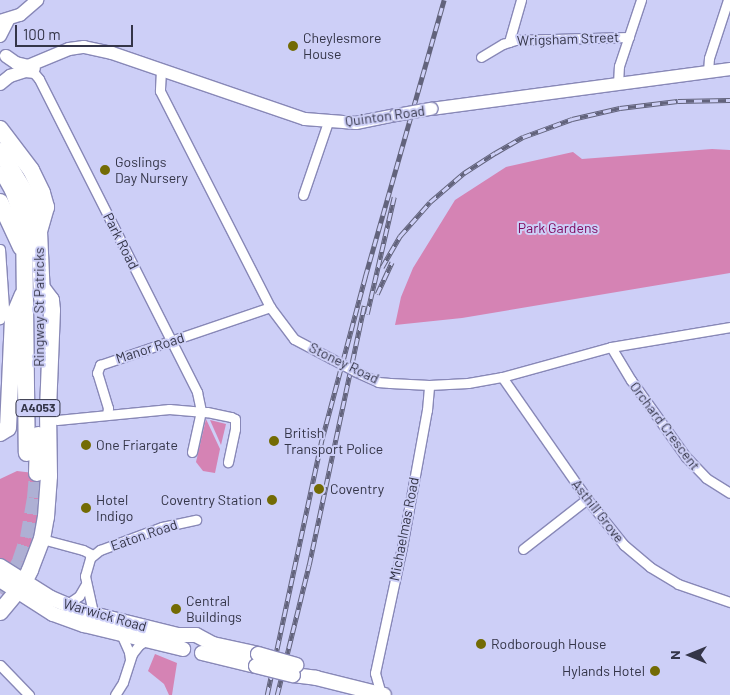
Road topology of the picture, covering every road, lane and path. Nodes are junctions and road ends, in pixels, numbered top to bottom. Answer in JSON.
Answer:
{"nodes":[{"id":1,"x":38,"y":0,"type":"edge"},
{"id":2,"x":521,"y":0,"type":"edge"},
{"id":3,"x":641,"y":0,"type":"edge"},
{"id":4,"x":728,"y":0,"type":"edge"},
{"id":5,"x":4,"y":20,"type":"edge"},
{"id":6,"x":0,"y":36,"type":"edge"},
{"id":7,"x":629,"y":37,"type":"junction"},
{"id":8,"x":509,"y":42,"type":"junction"},
{"id":9,"x":3,"y":52,"type":"edge"},
{"id":10,"x":51,"y":57,"type":"junction"},
{"id":11,"x":481,"y":57,"type":"dead end"},
{"id":12,"x":730,"y":69,"type":"edge"},
{"id":13,"x":161,"y":70,"type":"junction"},
{"id":14,"x":708,"y":72,"type":"junction"},
{"id":15,"x":30,"y":73,"type":"junction"},
{"id":16,"x":0,"y":84,"type":"edge"},
{"id":17,"x":618,"y":84,"type":"junction"},
{"id":18,"x":328,"y":122,"type":"junction"},
{"id":19,"x":0,"y":129,"type":"edge"},
{"id":20,"x":0,"y":151,"type":"edge"},
{"id":21,"x":0,"y":168,"type":"edge"},
{"id":22,"x":303,"y":195,"type":"dead end"},
{"id":23,"x":0,"y":202,"type":"edge"},
{"id":24,"x":39,"y":231,"type":"junction"},
{"id":25,"x":0,"y":249,"type":"edge"},
{"id":26,"x":23,"y":251,"type":"junction"},
{"id":27,"x":42,"y":288,"type":"junction"},
{"id":28,"x":24,"y":293,"type":"junction"},
{"id":29,"x":270,"y":307,"type":"junction"},
{"id":30,"x":0,"y":319,"type":"edge"},
{"id":31,"x":728,"y":327,"type":"edge"},
{"id":32,"x":171,"y":341,"type":"junction"},
{"id":33,"x":611,"y":347,"type":"junction"},
{"id":34,"x":502,"y":377,"type":"junction"},
{"id":35,"x":429,"y":385,"type":"junction"},
{"id":36,"x":202,"y":412,"type":"junction"},
{"id":37,"x":107,"y":415,"type":"junction"},
{"id":38,"x":51,"y":421,"type":"junction"},
{"id":39,"x":0,"y":433,"type":"edge"},
{"id":40,"x":192,"y":452,"type":"dead end"},
{"id":41,"x":228,"y":462,"type":"dead end"},
{"id":42,"x":730,"y":493,"type":"edge"},
{"id":43,"x":587,"y":499,"type":"junction"},
{"id":44,"x":196,"y":520,"type":"dead end"},
{"id":45,"x":42,"y":539,"type":"junction"},
{"id":46,"x":523,"y":548,"type":"dead end"},
{"id":47,"x":93,"y":555,"type":"junction"},
{"id":48,"x":0,"y":566,"type":"edge"},
{"id":49,"x":86,"y":584,"type":"junction"},
{"id":50,"x":9,"y":589,"type":"edge"},
{"id":51,"x":730,"y":602,"type":"edge"},
{"id":52,"x":66,"y":605,"type":"junction"},
{"id":53,"x":0,"y":612,"type":"edge"},
{"id":54,"x":94,"y":614,"type":"junction"},
{"id":55,"x":98,"y":629,"type":"junction"},
{"id":56,"x":121,"y":634,"type":"junction"},
{"id":57,"x":147,"y":640,"type":"junction"},
{"id":58,"x":199,"y":643,"type":"junction"},
{"id":59,"x":183,"y":649,"type":"junction"},
{"id":60,"x":130,"y":660,"type":"junction"},
{"id":61,"x":0,"y":665,"type":"edge"},
{"id":62,"x":375,"y":673,"type":"junction"},
{"id":63,"x":359,"y":690,"type":"junction"},
{"id":64,"x":29,"y":695,"type":"edge"},
{"id":65,"x":115,"y":695,"type":"edge"},
{"id":66,"x":382,"y":695,"type":"edge"}],
"edges":[{"from":1,"to":5,"type":"street"},
{"from":2,"to":8,"type":"street"},
{"from":3,"to":7,"type":"street"},
{"from":4,"to":14,"type":"street"},
{"from":5,"to":6,"type":"street"},
{"from":7,"to":8,"type":"street","name":"Wrigsham Street"},
{"from":7,"to":17,"type":"street"},
{"from":8,"to":11,"type":"street","name":"Wrigsham Street"},
{"from":9,"to":10,"type":"street","name":"Quinton Road"},
{"from":9,"to":16,"type":"street"},
{"from":10,"to":13,"type":"street","name":"Quinton Road"},
{"from":10,"to":15,"type":"street","name":"Quinton Road"},
{"from":12,"to":14,"type":"street","name":"Quinton Road"},
{"from":13,"to":18,"type":"street","name":"Quinton Road"},
{"from":13,"to":29,"type":"street","name":"Stoney Road"},
{"from":14,"to":17,"type":"street","name":"Quinton Road"},
{"from":15,"to":16,"type":"street","name":"Quinton Road"},
{"from":15,"to":32,"type":"street","name":"Park Road"},
{"from":17,"to":18,"type":"street","name":"Quinton Road","bridge":true},
{"from":18,"to":22,"type":"street"},
{"from":19,"to":24,"type":"highway"},
{"from":20,"to":24,"type":"highway","name":"Ringway St Patricks","number":"A4053"},
{"from":21,"to":26,"type":"highway","name":"Ringway St Patricks","number":"A4053"},
{"from":23,"to":26,"type":"highway"},
{"from":24,"to":27,"type":"highway","name":"Ringway St Patricks","number":"A4053"},
{"from":25,"to":30,"type":"street"},
{"from":26,"to":28,"type":"highway","name":"Ringway St Patricks","number":"A4053"},
{"from":27,"to":28,"type":"highway","name":"Ringway St Patricks","number":"A4053"},
{"from":27,"to":38,"type":"highway","number":"A4053"},
{"from":28,"to":39,"type":"highway"},
{"from":29,"to":32,"type":"street","name":"Manor Road"},
{"from":29,"to":35,"type":"street","name":"Stoney Road","bridge":true},
{"from":31,"to":33,"type":"street","name":"Stoney Road"},
{"from":32,"to":36,"type":"street","name":"Park Road"},
{"from":32,"to":37,"type":"street","name":"Manor Road"},
{"from":33,"to":34,"type":"street","name":"Stoney Road"},
{"from":33,"to":42,"type":"street","name":"Orchard Crescent"},
{"from":34,"to":35,"type":"street","name":"Stoney Road"},
{"from":34,"to":43,"type":"street","name":"Asthill Grove"},
{"from":35,"to":62,"type":"street","name":"Michaelmas Road"},
{"from":36,"to":37,"type":"street"},
{"from":36,"to":40,"type":"street"},
{"from":36,"to":41,"type":"street"},
{"from":37,"to":38,"type":"street"},
{"from":38,"to":45,"type":"highway","number":"A4053"},
{"from":43,"to":46,"type":"street"},
{"from":43,"to":51,"type":"street","name":"Asthill Grove"},
{"from":44,"to":47,"type":"street","name":"Eaton Road"},
{"from":45,"to":47,"type":"street","name":"Eaton Road"},
{"from":45,"to":50,"type":"highway","number":"A4053"},
{"from":47,"to":49,"type":"street","name":"Eaton Road"},
{"from":48,"to":50,"type":"main road","name":"Warwick Road"},
{"from":49,"to":52,"type":"street"},
{"from":49,"to":54,"type":"street","name":"Eaton Road"},
{"from":50,"to":52,"type":"main road","name":"Warwick Road"},
{"from":50,"to":53,"type":"highway"},
{"from":50,"to":55,"type":"main road","name":"Warwick Road"},
{"from":52,"to":54,"type":"main road","name":"Warwick Road"},
{"from":54,"to":55,"type":"street","name":"Eaton Road"},
{"from":54,"to":58,"type":"main road","name":"Warwick Road"},
{"from":55,"to":56,"type":"main road","name":"Warwick Road"},
{"from":56,"to":57,"type":"main road","name":"Warwick Road"},
{"from":56,"to":60,"type":"street"},
{"from":57,"to":59,"type":"main road","name":"Warwick Road"},
{"from":57,"to":60,"type":"street"},
{"from":58,"to":59,"type":"main road"},
{"from":58,"to":59,"type":"main road","name":"Warwick Road"},
{"from":58,"to":63,"type":"main road","name":"Warwick Road","bridge":true},
{"from":60,"to":65,"type":"street"},
{"from":61,"to":64,"type":"street"},
{"from":62,"to":63,"type":"street"},
{"from":62,"to":66,"type":"street","name":"Michaelmas Road"},
{"from":63,"to":66,"type":"main road","name":"Warwick Road"}]}
